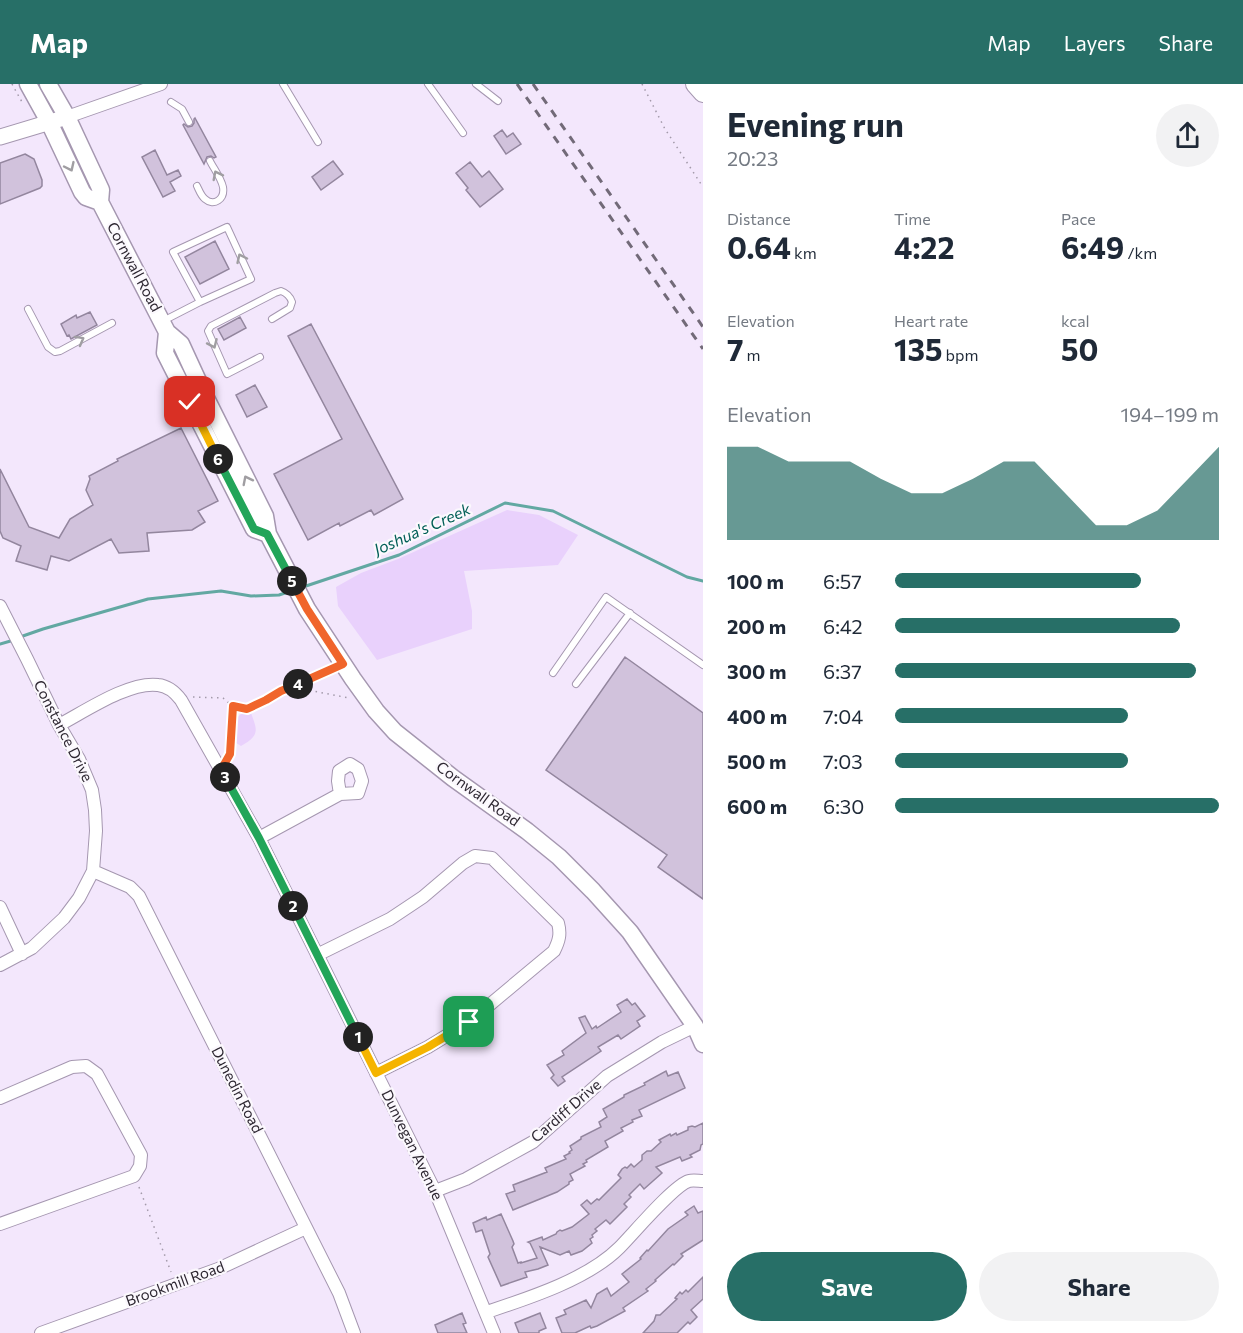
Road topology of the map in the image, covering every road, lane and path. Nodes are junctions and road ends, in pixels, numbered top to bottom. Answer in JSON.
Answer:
{"nodes":[{"id":1,"x":28,"y":84,"type":"edge"},
{"id":2,"x":48,"y":84,"type":"edge"},
{"id":3,"x":161,"y":84,"type":"edge"},
{"id":4,"x":283,"y":84,"type":"edge"},
{"id":5,"x":428,"y":84,"type":"edge"},
{"id":6,"x":476,"y":84,"type":"edge"},
{"id":7,"x":642,"y":84,"type":"edge"},
{"id":8,"x":695,"y":84,"type":"edge"},
{"id":9,"x":703,"y":93,"type":"edge"},
{"id":10,"x":498,"y":100,"type":"dead end"},
{"id":11,"x":171,"y":102,"type":"dead end"},
{"id":12,"x":67,"y":117,"type":"junction"},
{"id":13,"x":49,"y":122,"type":"junction"},
{"id":14,"x":189,"y":122,"type":"dead end"},
{"id":15,"x":463,"y":133,"type":"dead end"},
{"id":16,"x":0,"y":137,"type":"edge"},
{"id":17,"x":318,"y":142,"type":"dead end"},
{"id":18,"x":210,"y":161,"type":"dead end"},
{"id":19,"x":197,"y":186,"type":"dead end"},
{"id":20,"x":703,"y":187,"type":"edge"},
{"id":21,"x":100,"y":202,"type":"junction"},
{"id":22,"x":200,"y":302,"type":"junction"},
{"id":23,"x":28,"y":309,"type":"dead end"},
{"id":24,"x":272,"y":318,"type":"dead end"},
{"id":25,"x":112,"y":323,"type":"dead end"},
{"id":26,"x":165,"y":327,"type":"junction"},
{"id":27,"x":260,"y":357,"type":"dead end"},
{"id":28,"x":2,"y":611,"type":"edge"},
{"id":29,"x":630,"y":614,"type":"junction"},
{"id":30,"x":343,"y":664,"type":"junction"},
{"id":31,"x":703,"y":665,"type":"edge"},
{"id":32,"x":553,"y":673,"type":"dead end"},
{"id":33,"x":576,"y":684,"type":"dead end"},
{"id":34,"x":291,"y":687,"type":"junction"},
{"id":35,"x":181,"y":700,"type":"junction"},
{"id":36,"x":367,"y":700,"type":"junction"},
{"id":37,"x":233,"y":706,"type":"junction"},
{"id":38,"x":59,"y":725,"type":"junction"},
{"id":39,"x":221,"y":770,"type":"junction"},
{"id":40,"x":340,"y":794,"type":"dead end"},
{"id":41,"x":259,"y":838,"type":"junction"},
{"id":42,"x":93,"y":870,"type":"junction"},
{"id":43,"x":0,"y":907,"type":"edge"},
{"id":44,"x":22,"y":954,"type":"junction"},
{"id":45,"x":317,"y":955,"type":"junction"},
{"id":46,"x":0,"y":965,"type":"edge"},
{"id":47,"x":695,"y":1026,"type":"junction"},
{"id":48,"x":703,"y":1044,"type":"edge"},
{"id":49,"x":376,"y":1073,"type":"junction"},
{"id":50,"x":0,"y":1098,"type":"edge"},
{"id":51,"x":134,"y":1176,"type":"junction"},
{"id":52,"x":703,"y":1181,"type":"edge"},
{"id":53,"x":435,"y":1191,"type":"junction"},
{"id":54,"x":0,"y":1224,"type":"edge"},
{"id":55,"x":306,"y":1228,"type":"junction"},
{"id":56,"x":176,"y":1284,"type":"junction"},
{"id":57,"x":487,"y":1312,"type":"junction"},
{"id":58,"x":41,"y":1333,"type":"edge"},
{"id":59,"x":354,"y":1333,"type":"edge"},
{"id":60,"x":494,"y":1333,"type":"edge"}],
"edges":[{"from":1,"to":13,"type":"main road","name":"Cornwall Road"},
{"from":2,"to":12,"type":"main road","name":"Cornwall Road"},
{"from":3,"to":12,"type":"street"},
{"from":4,"to":17,"type":"lane"},
{"from":5,"to":15,"type":"lane"},
{"from":6,"to":10,"type":"lane"},
{"from":7,"to":20,"type":"path"},
{"from":8,"to":9,"type":"main road"},
{"from":11,"to":14,"type":"lane"},
{"from":12,"to":13,"type":"street"},
{"from":12,"to":21,"type":"main road","name":"Cornwall Road"},
{"from":13,"to":16,"type":"street"},
{"from":13,"to":21,"type":"main road","name":"Cornwall Road","one_way":true},
{"from":19,"to":18,"type":"lane","one_way":true},
{"from":21,"to":26,"type":"main road","name":"Cornwall Road"},
{"from":22,"to":22,"type":"lane","one_way":true},
{"from":22,"to":26,"type":"lane"},
{"from":23,"to":25,"type":"lane","one_way":true},
{"from":24,"to":27,"type":"lane","one_way":true},
{"from":26,"to":30,"type":"main road","name":"Cornwall Road"},
{"from":28,"to":38,"type":"street","name":"Constance Drive"},
{"from":29,"to":31,"type":"lane"},
{"from":29,"to":32,"type":"lane"},
{"from":29,"to":33,"type":"lane"},
{"from":30,"to":34,"type":"path"},
{"from":30,"to":36,"type":"main road","name":"Cornwall Road"},
{"from":34,"to":36,"type":"path"},
{"from":34,"to":37,"type":"path"},
{"from":35,"to":37,"type":"path"},
{"from":35,"to":38,"type":"street","name":"Dunvegan Avenue"},
{"from":35,"to":39,"type":"street","name":"Dunvegan Avenue"},
{"from":36,"to":47,"type":"main road","name":"Cornwall Road"},
{"from":37,"to":39,"type":"path"},
{"from":38,"to":42,"type":"street","name":"Constance Drive"},
{"from":39,"to":41,"type":"street","name":"Dunvegan Avenue"},
{"from":40,"to":41,"type":"street"},
{"from":41,"to":45,"type":"street","name":"Dunvegan Avenue"},
{"from":42,"to":44,"type":"street","name":"Constance Drive"},
{"from":42,"to":55,"type":"street","name":"Dunedin Road"},
{"from":43,"to":44,"type":"street"},
{"from":44,"to":46,"type":"street","name":"Constance Drive"},
{"from":45,"to":49,"type":"street","name":"Dunvegan Avenue"},
{"from":45,"to":49,"type":"street"},
{"from":47,"to":48,"type":"main road","name":"Cornwall Road"},
{"from":47,"to":53,"type":"street","name":"Cardiff Drive"},
{"from":49,"to":53,"type":"street","name":"Dunvegan Avenue"},
{"from":50,"to":51,"type":"street"},
{"from":51,"to":54,"type":"street"},
{"from":51,"to":56,"type":"path"},
{"from":52,"to":57,"type":"street"},
{"from":53,"to":57,"type":"street","name":"Dunvegan Avenue"},
{"from":55,"to":56,"type":"street","name":"Brookmill Road"},
{"from":55,"to":59,"type":"street","name":"Dunedin Road"},
{"from":56,"to":58,"type":"street","name":"Brookmill Road"},
{"from":57,"to":60,"type":"street","name":"Dunvegan Avenue"}]}
